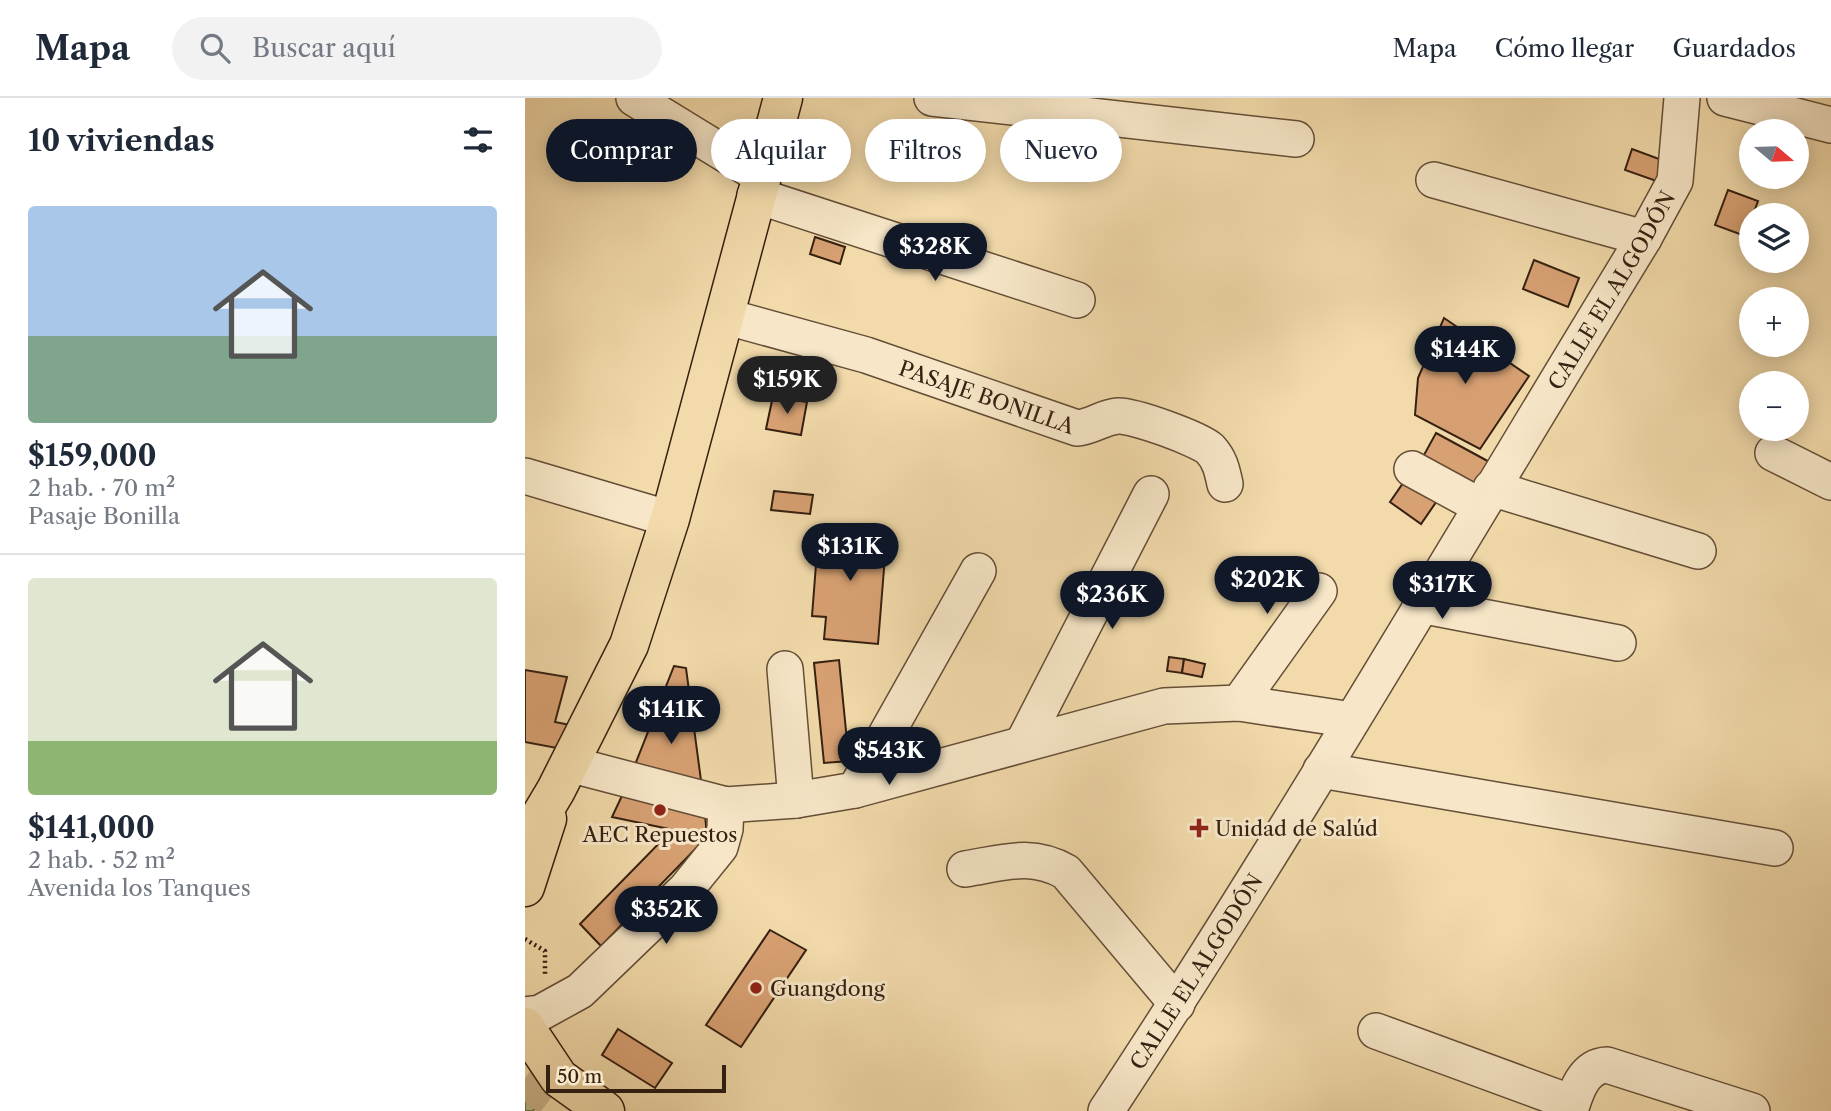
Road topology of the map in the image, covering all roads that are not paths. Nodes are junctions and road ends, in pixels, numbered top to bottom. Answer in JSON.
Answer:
{"nodes":[{"id":1,"x":634,"y":98,"type":"edge"},
{"id":2,"x":783,"y":98,"type":"edge"},
{"id":3,"x":932,"y":98,"type":"edge"},
{"id":4,"x":1682,"y":98,"type":"edge"},
{"id":5,"x":1725,"y":98,"type":"edge"},
{"id":6,"x":1831,"y":125,"type":"edge"},
{"id":7,"x":1296,"y":139,"type":"dead end"},
{"id":8,"x":1434,"y":180,"type":"dead end"},
{"id":9,"x":758,"y":186,"type":"junction"},
{"id":10,"x":1644,"y":237,"type":"junction"},
{"id":11,"x":1077,"y":300,"type":"dead end"},
{"id":12,"x":724,"y":316,"type":"junction"},
{"id":13,"x":1773,"y":453,"type":"dead end"},
{"id":14,"x":1412,"y":469,"type":"dead end"},
{"id":15,"x":525,"y":476,"type":"edge"},
{"id":16,"x":1831,"y":482,"type":"edge"},
{"id":17,"x":1225,"y":484,"type":"dead end"},
{"id":18,"x":1151,"y":494,"type":"dead end"},
{"id":19,"x":1485,"y":497,"type":"junction"},
{"id":20,"x":670,"y":519,"type":"junction"},
{"id":21,"x":1698,"y":551,"type":"dead end"},
{"id":22,"x":978,"y":571,"type":"dead end"},
{"id":23,"x":1319,"y":591,"type":"dead end"},
{"id":24,"x":1420,"y":605,"type":"junction"},
{"id":25,"x":1618,"y":643,"type":"dead end"},
{"id":26,"x":785,"y":669,"type":"dead end"},
{"id":27,"x":1239,"y":703,"type":"junction"},
{"id":28,"x":1352,"y":720,"type":"junction"},
{"id":29,"x":1023,"y":743,"type":"junction"},
{"id":30,"x":1321,"y":770,"type":"junction"},
{"id":31,"x":563,"y":777,"type":"junction"},
{"id":32,"x":855,"y":790,"type":"junction"},
{"id":33,"x":796,"y":800,"type":"junction"},
{"id":34,"x":726,"y":805,"type":"junction"},
{"id":35,"x":525,"y":842,"type":"edge"},
{"id":36,"x":1775,"y":848,"type":"dead end"},
{"id":37,"x":965,"y":869,"type":"dead end"},
{"id":38,"x":525,"y":887,"type":"edge"},
{"id":39,"x":1177,"y":1004,"type":"junction"},
{"id":40,"x":525,"y":1015,"type":"edge"},
{"id":41,"x":525,"y":1027,"type":"edge"},
{"id":42,"x":1376,"y":1031,"type":"dead end"},
{"id":43,"x":1571,"y":1107,"type":"edge"},
{"id":44,"x":605,"y":1111,"type":"edge"},
{"id":45,"x":1106,"y":1111,"type":"edge"},
{"id":46,"x":1752,"y":1111,"type":"edge"}],
"edges":[{"from":1,"to":9,"type":"street"},
{"from":2,"to":9,"type":"main road"},
{"from":3,"to":7,"type":"street"},
{"from":4,"to":10,"type":"street","name":"CALLE EL ALGODÓN"},
{"from":5,"to":6,"type":"street"},
{"from":8,"to":10,"type":"street"},
{"from":9,"to":11,"type":"street"},
{"from":9,"to":12,"type":"main road"},
{"from":10,"to":19,"type":"street","name":"CALLE EL ALGODÓN"},
{"from":12,"to":17,"type":"street","name":"PASAJE BONILLA"},
{"from":12,"to":20,"type":"main road"},
{"from":13,"to":16,"type":"street"},
{"from":14,"to":19,"type":"street"},
{"from":15,"to":20,"type":"street"},
{"from":18,"to":29,"type":"street"},
{"from":19,"to":21,"type":"street"},
{"from":19,"to":24,"type":"street","name":"CALLE EL ALGODÓN"},
{"from":20,"to":31,"type":"main road"},
{"from":22,"to":32,"type":"street"},
{"from":23,"to":27,"type":"street"},
{"from":24,"to":25,"type":"street"},
{"from":24,"to":28,"type":"street","name":"CALLE EL ALGODÓN"},
{"from":26,"to":33,"type":"street"},
{"from":27,"to":28,"type":"street"},
{"from":27,"to":29,"type":"street"},
{"from":28,"to":30,"type":"street","name":"CALLE EL ALGODÓN"},
{"from":29,"to":32,"type":"street"},
{"from":30,"to":36,"type":"street"},
{"from":30,"to":39,"type":"street","name":"CALLE EL ALGODÓN"},
{"from":31,"to":34,"type":"street"},
{"from":31,"to":35,"type":"main road"},
{"from":31,"to":38,"type":"main road"},
{"from":32,"to":33,"type":"street"},
{"from":33,"to":34,"type":"street"},
{"from":34,"to":40,"type":"street"},
{"from":37,"to":39,"type":"street"},
{"from":39,"to":45,"type":"street","name":"CALLE EL ALGODÓN"},
{"from":41,"to":44,"type":"main road"},
{"from":42,"to":43,"type":"street"},
{"from":43,"to":46,"type":"street"}]}
